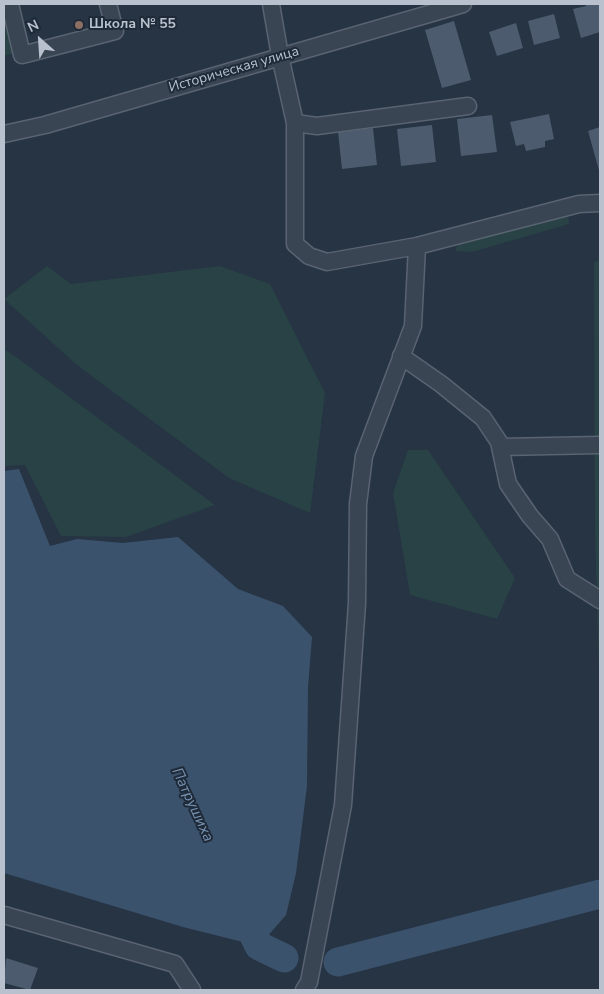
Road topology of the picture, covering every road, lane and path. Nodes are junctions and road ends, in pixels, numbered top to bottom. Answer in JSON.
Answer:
{"nodes":[{"id":1,"x":10,"y":4,"type":"edge"},
{"id":2,"x":108,"y":4,"type":"edge"},
{"id":3,"x":271,"y":4,"type":"edge"},
{"id":4,"x":463,"y":4,"type":"edge"},
{"id":5,"x":280,"y":56,"type":"junction"},
{"id":6,"x":468,"y":106,"type":"dead end"},
{"id":7,"x":295,"y":122,"type":"junction"},
{"id":8,"x":4,"y":134,"type":"edge"},
{"id":9,"x":600,"y":203,"type":"edge"},
{"id":10,"x":417,"y":246,"type":"junction"},
{"id":11,"x":401,"y":356,"type":"junction"},
{"id":12,"x":501,"y":447,"type":"junction"},
{"id":13,"x":599,"y":448,"type":"edge"},
{"id":14,"x":600,"y":600,"type":"edge"},
{"id":15,"x":4,"y":915,"type":"edge"},
{"id":16,"x":192,"y":990,"type":"edge"},
{"id":17,"x":304,"y":990,"type":"edge"}],
"edges":[{"from":1,"to":2,"type":"street"},
{"from":3,"to":5,"type":"street"},
{"from":4,"to":5,"type":"street","name":"Историческая улица"},
{"from":5,"to":7,"type":"street"},
{"from":5,"to":8,"type":"street","name":"Историческая улица"},
{"from":6,"to":7,"type":"street"},
{"from":7,"to":10,"type":"street"},
{"from":9,"to":10,"type":"street"},
{"from":10,"to":11,"type":"street"},
{"from":11,"to":12,"type":"street"},
{"from":11,"to":17,"type":"street"},
{"from":12,"to":13,"type":"street"},
{"from":12,"to":14,"type":"street"},
{"from":15,"to":16,"type":"street"}]}
